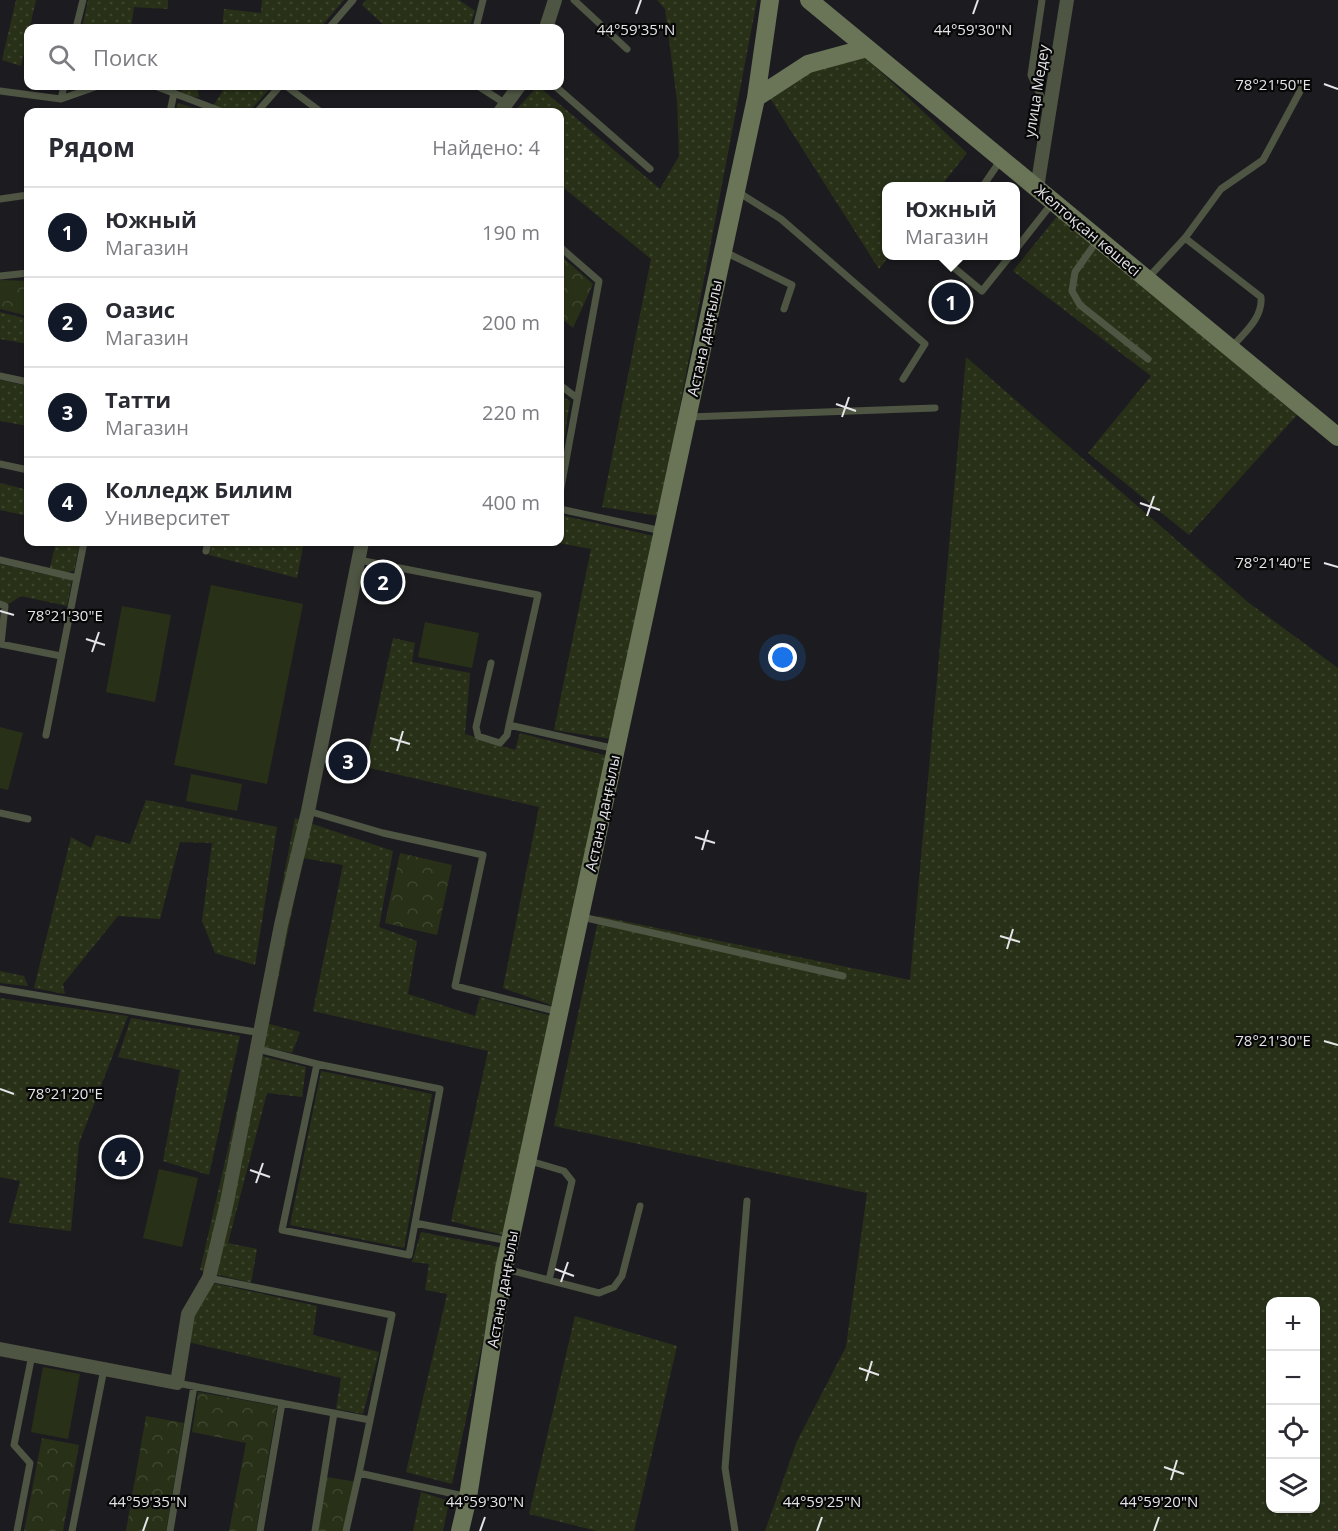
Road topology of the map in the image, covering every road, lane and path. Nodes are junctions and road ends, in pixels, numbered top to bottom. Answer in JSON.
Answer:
{"nodes":[{"id":1,"x":83,"y":0,"type":"edge"},
{"id":2,"x":353,"y":0,"type":"edge"},
{"id":3,"x":483,"y":0,"type":"edge"},
{"id":4,"x":555,"y":0,"type":"edge"},
{"id":5,"x":574,"y":0,"type":"edge"},
{"id":6,"x":770,"y":0,"type":"edge"},
{"id":7,"x":809,"y":0,"type":"edge"},
{"id":8,"x":1042,"y":0,"type":"edge"},
{"id":9,"x":1067,"y":0,"type":"edge"},
{"id":10,"x":77,"y":24,"type":"edge"},
{"id":11,"x":332,"y":24,"type":"edge"},
{"id":12,"x":477,"y":24,"type":"edge"},
{"id":13,"x":547,"y":24,"type":"edge"},
{"id":14,"x":867,"y":48,"type":"junction"},
{"id":15,"x":627,"y":49,"type":"dead end"},
{"id":16,"x":1305,"y":82,"type":"dead end"},
{"id":17,"x":63,"y":90,"type":"edge"},
{"id":18,"x":87,"y":90,"type":"edge"},
{"id":19,"x":166,"y":90,"type":"edge"},
{"id":20,"x":276,"y":90,"type":"edge"},
{"id":21,"x":291,"y":90,"type":"edge"},
{"id":22,"x":483,"y":90,"type":"edge"},
{"id":23,"x":516,"y":90,"type":"edge"},
{"id":24,"x":560,"y":90,"type":"edge"},
{"id":25,"x":0,"y":91,"type":"edge"},
{"id":26,"x":174,"y":93,"type":"junction"},
{"id":27,"x":756,"y":98,"type":"junction"},
{"id":28,"x":61,"y":99,"type":"junction"},
{"id":29,"x":171,"y":108,"type":"edge"},
{"id":30,"x":213,"y":108,"type":"edge"},
{"id":31,"x":261,"y":108,"type":"edge"},
{"id":32,"x":316,"y":108,"type":"edge"},
{"id":33,"x":503,"y":108,"type":"edge"},
{"id":34,"x":1049,"y":114,"type":"junction"},
{"id":35,"x":1002,"y":159,"type":"junction"},
{"id":36,"x":650,"y":169,"type":"dead end"},
{"id":37,"x":986,"y":182,"type":"edge"},
{"id":38,"x":1037,"y":188,"type":"junction"},
{"id":39,"x":736,"y":190,"type":"junction"},
{"id":40,"x":24,"y":196,"type":"edge"},
{"id":41,"x":0,"y":199,"type":"edge"},
{"id":42,"x":1054,"y":202,"type":"junction"},
{"id":43,"x":1185,"y":238,"type":"junction"},
{"id":44,"x":1099,"y":239,"type":"junction"},
{"id":45,"x":1020,"y":244,"type":"edge"},
{"id":46,"x":564,"y":250,"type":"edge"},
{"id":47,"x":723,"y":251,"type":"junction"},
{"id":48,"x":946,"y":260,"type":"edge"},
{"id":49,"x":1006,"y":260,"type":"edge"},
{"id":50,"x":24,"y":273,"type":"edge"},
{"id":51,"x":0,"y":276,"type":"edge"},
{"id":52,"x":1147,"y":279,"type":"junction"},
{"id":53,"x":784,"y":309,"type":"dead end"},
{"id":54,"x":1231,"y":348,"type":"junction"},
{"id":55,"x":1148,"y":359,"type":"dead end"},
{"id":56,"x":0,"y":376,"type":"edge"},
{"id":57,"x":903,"y":379,"type":"dead end"},
{"id":58,"x":24,"y":381,"type":"edge"},
{"id":59,"x":564,"y":388,"type":"edge"},
{"id":60,"x":577,"y":398,"type":"junction"},
{"id":61,"x":935,"y":408,"type":"dead end"},
{"id":62,"x":687,"y":418,"type":"junction"},
{"id":63,"x":1338,"y":436,"type":"edge"},
{"id":64,"x":0,"y":464,"type":"edge"},
{"id":65,"x":24,"y":469,"type":"edge"},
{"id":66,"x":564,"y":471,"type":"edge"},
{"id":67,"x":564,"y":510,"type":"edge"},
{"id":68,"x":662,"y":531,"type":"junction"},
{"id":69,"x":83,"y":546,"type":"edge"},
{"id":70,"x":207,"y":546,"type":"edge"},
{"id":71,"x":361,"y":546,"type":"edge"},
{"id":72,"x":206,"y":551,"type":"dead end"},
{"id":73,"x":0,"y":560,"type":"edge"},
{"id":74,"x":359,"y":560,"type":"junction"},
{"id":75,"x":77,"y":578,"type":"junction"},
{"id":76,"x":0,"y":604,"type":"edge"},
{"id":77,"x":1,"y":644,"type":"edge"},
{"id":78,"x":62,"y":656,"type":"junction"},
{"id":79,"x":491,"y":663,"type":"dead end"},
{"id":80,"x":509,"y":725,"type":"junction"},
{"id":81,"x":46,"y":735,"type":"dead end"},
{"id":82,"x":615,"y":749,"type":"junction"},
{"id":83,"x":308,"y":811,"type":"junction"},
{"id":84,"x":0,"y":813,"type":"edge"},
{"id":85,"x":28,"y":819,"type":"dead end"},
{"id":86,"x":579,"y":916,"type":"junction"},
{"id":87,"x":843,"y":976,"type":"dead end"},
{"id":88,"x":0,"y":989,"type":"edge"},
{"id":89,"x":559,"y":1012,"type":"junction"},
{"id":90,"x":261,"y":1033,"type":"junction"},
{"id":91,"x":258,"y":1049,"type":"junction"},
{"id":92,"x":316,"y":1064,"type":"junction"},
{"id":93,"x":527,"y":1160,"type":"junction"},
{"id":94,"x":747,"y":1202,"type":"dead end"},
{"id":95,"x":640,"y":1206,"type":"dead end"},
{"id":96,"x":415,"y":1223,"type":"junction"},
{"id":97,"x":509,"y":1241,"type":"junction"},
{"id":98,"x":504,"y":1269,"type":"junction"},
{"id":99,"x":209,"y":1278,"type":"junction"},
{"id":100,"x":549,"y":1280,"type":"junction"},
{"id":101,"x":0,"y":1349,"type":"edge"},
{"id":102,"x":32,"y":1355,"type":"junction"},
{"id":103,"x":104,"y":1369,"type":"junction"},
{"id":104,"x":177,"y":1383,"type":"junction"},
{"id":105,"x":194,"y":1386,"type":"junction"},
{"id":106,"x":282,"y":1404,"type":"junction"},
{"id":107,"x":334,"y":1413,"type":"junction"},
{"id":108,"x":370,"y":1420,"type":"junction"},
{"id":109,"x":359,"y":1473,"type":"junction"},
{"id":110,"x":468,"y":1497,"type":"junction"},
{"id":111,"x":17,"y":1531,"type":"edge"},
{"id":112,"x":72,"y":1531,"type":"edge"},
{"id":113,"x":170,"y":1531,"type":"edge"},
{"id":114,"x":260,"y":1531,"type":"edge"},
{"id":115,"x":315,"y":1531,"type":"edge"},
{"id":116,"x":346,"y":1531,"type":"edge"},
{"id":117,"x":460,"y":1531,"type":"edge"},
{"id":118,"x":735,"y":1531,"type":"edge"}],
"edges":[{"from":1,"to":10,"type":"lane"},
{"from":2,"to":11,"type":"lane"},
{"from":3,"to":12,"type":"lane"},
{"from":4,"to":13,"type":"street"},
{"from":5,"to":15,"type":"lane"},
{"from":6,"to":27,"type":"street","name":"Астана даңғылы"},
{"from":7,"to":14,"type":"street","name":"Желтоқсан көшесі"},
{"from":8,"to":34,"type":"lane"},
{"from":9,"to":34,"type":"street","name":"улица Медеу"},
{"from":14,"to":27,"type":"street"},
{"from":14,"to":35,"type":"street","name":"Желтоқсан көшесі"},
{"from":16,"to":43,"type":"lane"},
{"from":17,"to":28,"type":"lane"},
{"from":18,"to":28,"type":"lane"},
{"from":19,"to":26,"type":"lane"},
{"from":20,"to":31,"type":"lane"},
{"from":21,"to":32,"type":"lane"},
{"from":22,"to":33,"type":"lane"},
{"from":23,"to":33,"type":"street"},
{"from":24,"to":36,"type":"lane"},
{"from":25,"to":28,"type":"lane"},
{"from":26,"to":29,"type":"lane"},
{"from":26,"to":30,"type":"lane"},
{"from":27,"to":39,"type":"street","name":"Астана даңғылы"},
{"from":34,"to":38,"type":"street","name":"улица Медеу"},
{"from":35,"to":37,"type":"lane"},
{"from":35,"to":38,"type":"street","name":"Желтоқсан көшесі"},
{"from":38,"to":42,"type":"street","name":"Желтоқсан көшесі"},
{"from":39,"to":47,"type":"street","name":"Астана даңғылы"},
{"from":39,"to":57,"type":"lane"},
{"from":40,"to":41,"type":"lane"},
{"from":42,"to":44,"type":"street","name":"Желтоқсан көшесі"},
{"from":42,"to":45,"type":"lane"},
{"from":43,"to":52,"type":"lane"},
{"from":43,"to":54,"type":"lane"},
{"from":44,"to":52,"type":"street","name":"Желтоқсан көшесі"},
{"from":44,"to":55,"type":"lane"},
{"from":46,"to":60,"type":"lane"},
{"from":47,"to":53,"type":"lane"},
{"from":47,"to":62,"type":"street","name":"Астана даңғылы"},
{"from":48,"to":49,"type":"lane"},
{"from":50,"to":51,"type":"lane"},
{"from":52,"to":54,"type":"street","name":"Желтоқсан көшесі"},
{"from":54,"to":63,"type":"street","name":"Желтоқсан көшесі"},
{"from":56,"to":58,"type":"lane"},
{"from":59,"to":60,"type":"lane"},
{"from":60,"to":66,"type":"lane"},
{"from":61,"to":62,"type":"lane"},
{"from":62,"to":68,"type":"street","name":"Астана даңғылы"},
{"from":64,"to":65,"type":"lane"},
{"from":67,"to":68,"type":"lane"},
{"from":68,"to":82,"type":"street","name":"Астана даңғылы"},
{"from":69,"to":75,"type":"lane"},
{"from":70,"to":72,"type":"lane"},
{"from":71,"to":74,"type":"street"},
{"from":73,"to":75,"type":"lane"},
{"from":74,"to":80,"type":"lane"},
{"from":74,"to":83,"type":"street"},
{"from":75,"to":78,"type":"lane"},
{"from":76,"to":77,"type":"lane"},
{"from":77,"to":78,"type":"lane"},
{"from":78,"to":81,"type":"lane"},
{"from":79,"to":80,"type":"lane"},
{"from":80,"to":82,"type":"lane"},
{"from":82,"to":86,"type":"street","name":"Астана даңғылы"},
{"from":83,"to":89,"type":"lane"},
{"from":83,"to":90,"type":"street"},
{"from":84,"to":85,"type":"lane"},
{"from":86,"to":87,"type":"lane"},
{"from":86,"to":89,"type":"street","name":"Астана даңғылы"},
{"from":88,"to":90,"type":"lane"},
{"from":89,"to":93,"type":"street","name":"Астана даңғылы"},
{"from":90,"to":91,"type":"street"},
{"from":91,"to":92,"type":"lane"},
{"from":91,"to":99,"type":"street"},
{"from":92,"to":96,"type":"lane"},
{"from":92,"to":96,"type":"lane"},
{"from":93,"to":97,"type":"street","name":"Астана даңғылы"},
{"from":93,"to":100,"type":"lane"},
{"from":94,"to":118,"type":"lane"},
{"from":95,"to":100,"type":"lane"},
{"from":96,"to":97,"type":"lane"},
{"from":97,"to":98,"type":"street","name":"Астана даңғылы"},
{"from":98,"to":100,"type":"lane"},
{"from":98,"to":110,"type":"street","name":"Астана даңғылы"},
{"from":99,"to":104,"type":"street"},
{"from":99,"to":108,"type":"lane"},
{"from":101,"to":102,"type":"street"},
{"from":102,"to":103,"type":"street"},
{"from":102,"to":111,"type":"lane"},
{"from":103,"to":104,"type":"street"},
{"from":103,"to":112,"type":"lane"},
{"from":104,"to":105,"type":"lane"},
{"from":105,"to":106,"type":"lane"},
{"from":105,"to":113,"type":"lane"},
{"from":106,"to":107,"type":"lane"},
{"from":106,"to":114,"type":"lane"},
{"from":107,"to":108,"type":"lane"},
{"from":107,"to":115,"type":"lane"},
{"from":108,"to":109,"type":"lane"},
{"from":109,"to":110,"type":"lane"},
{"from":109,"to":116,"type":"lane"},
{"from":110,"to":117,"type":"street","name":"Астана даңғылы"}]}
